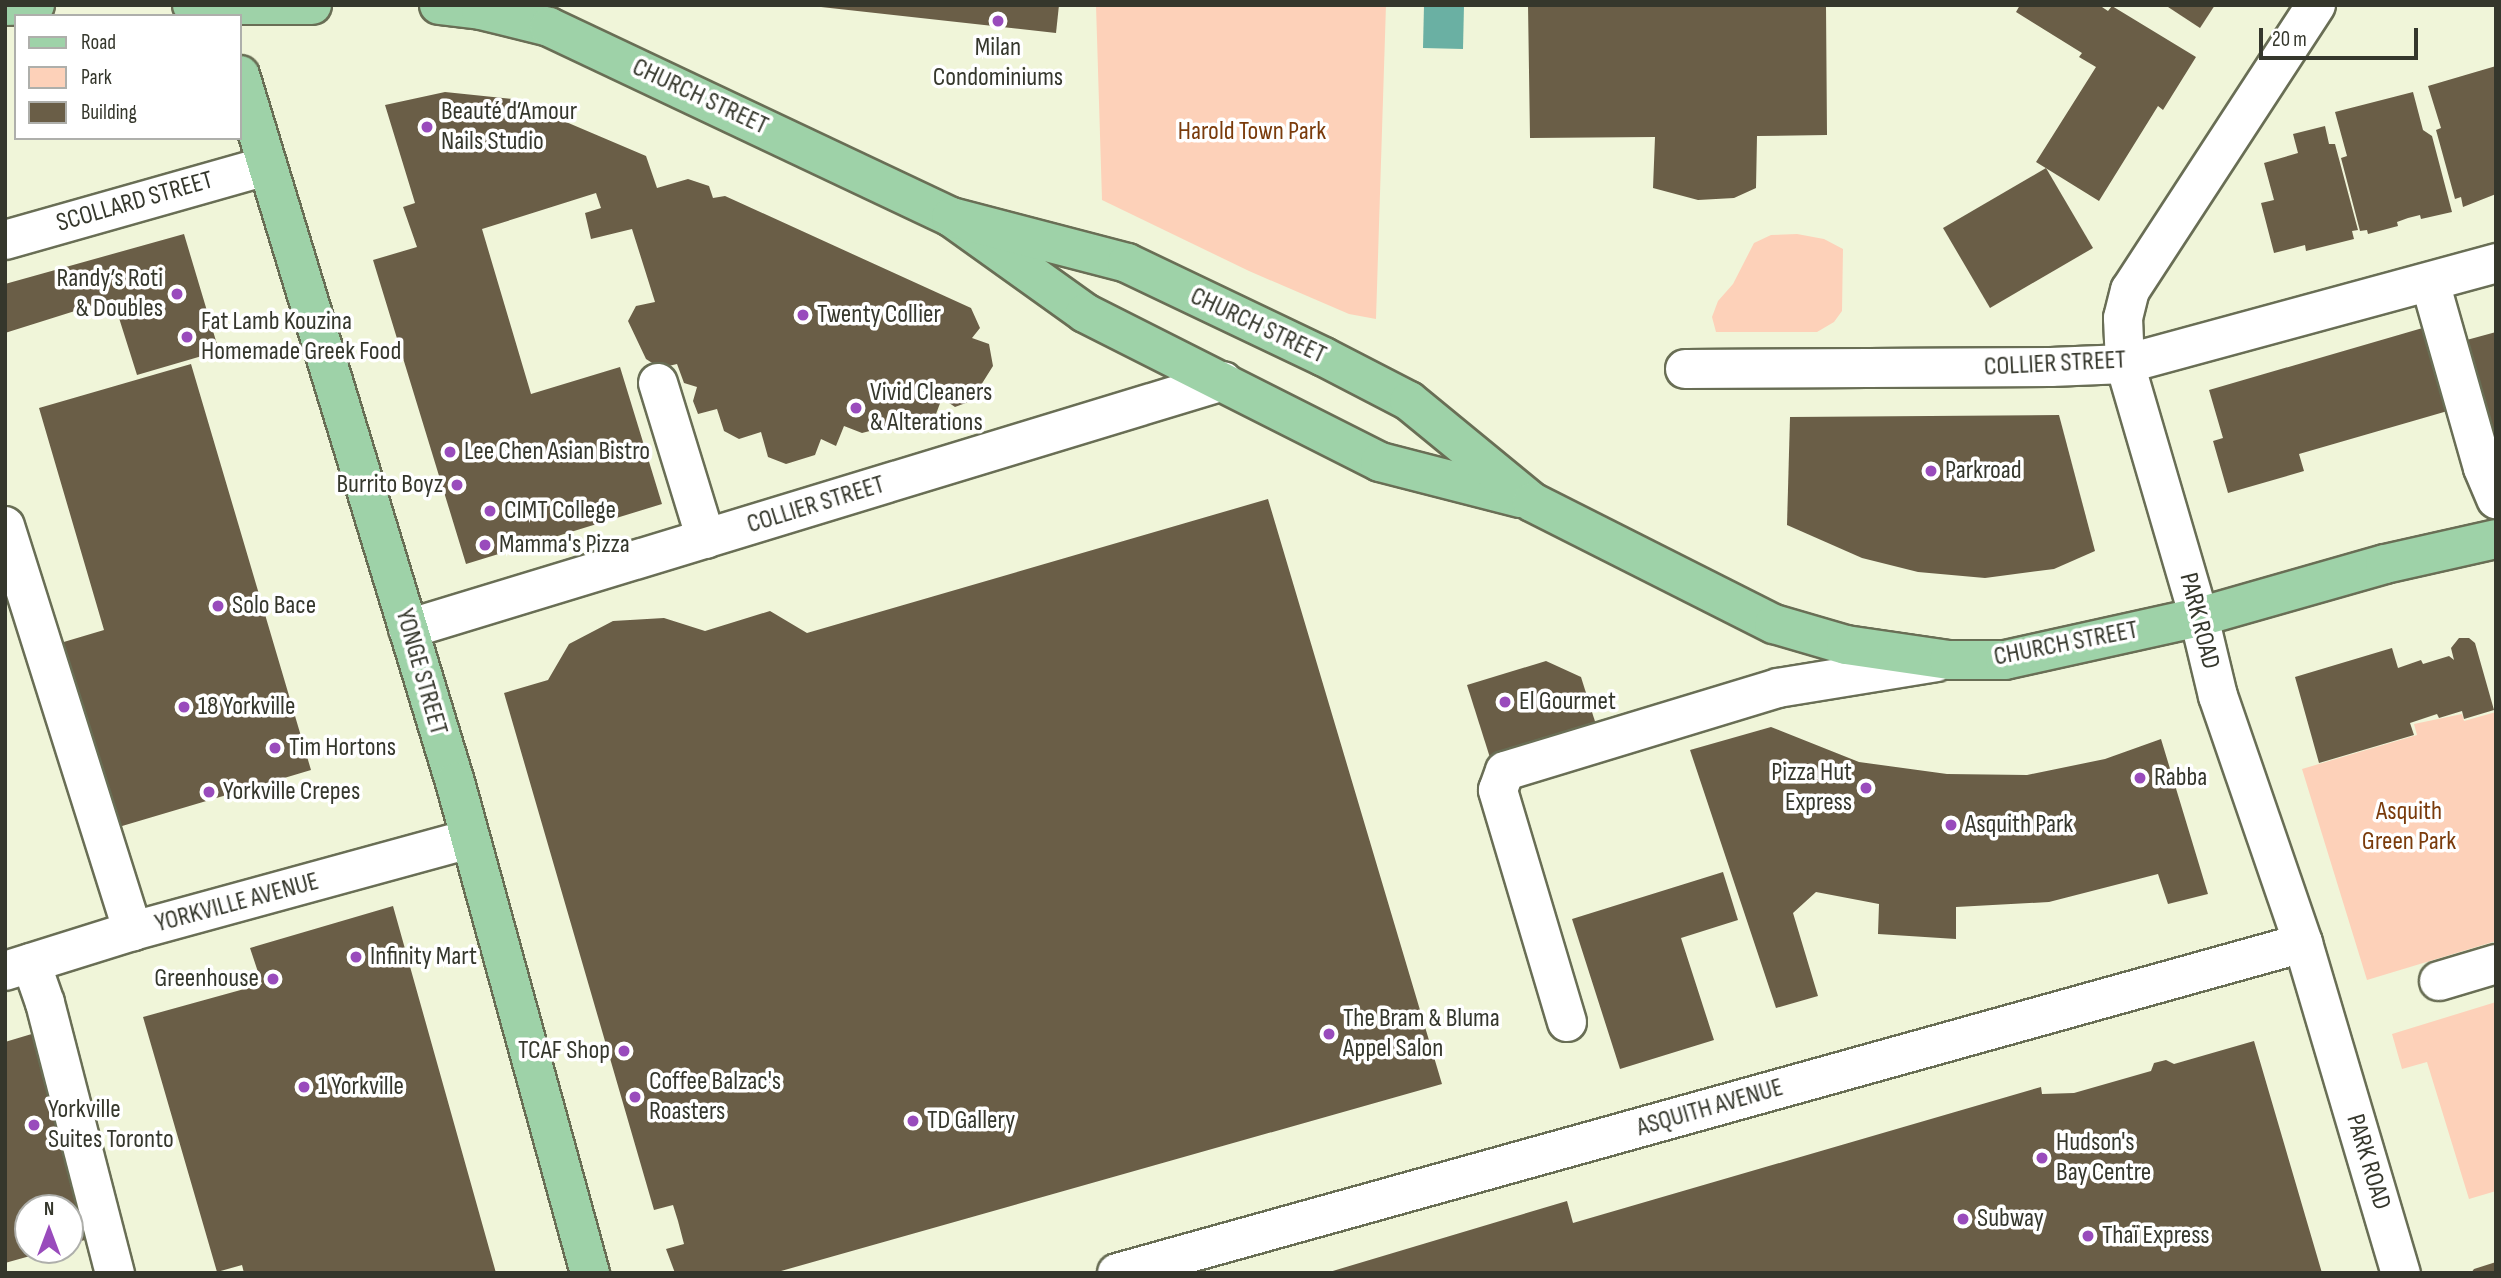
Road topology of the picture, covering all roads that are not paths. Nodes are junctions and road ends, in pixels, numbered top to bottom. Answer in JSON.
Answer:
{"nodes":[{"id":1,"x":35,"y":5,"type":"edge"},
{"id":2,"x":192,"y":5,"type":"edge"},
{"id":3,"x":312,"y":5,"type":"edge"},
{"id":4,"x":439,"y":5,"type":"edge"},
{"id":5,"x":2316,"y":5,"type":"edge"},
{"id":6,"x":5,"y":6,"type":"edge"},
{"id":7,"x":217,"y":6,"type":"edge"},
{"id":8,"x":242,"y":82,"type":"edge"},
{"id":9,"x":266,"y":166,"type":"junction"},
{"id":10,"x":951,"y":217,"type":"junction"},
{"id":11,"x":5,"y":240,"type":"edge"},
{"id":12,"x":2496,"y":263,"type":"edge"},
{"id":13,"x":2430,"y":282,"type":"junction"},
{"id":14,"x":2124,"y":364,"type":"junction"},
{"id":15,"x":1685,"y":369,"type":"dead end"},
{"id":16,"x":1223,"y":381,"type":"junction"},
{"id":17,"x":658,"y":383,"type":"dead end"},
{"id":18,"x":2496,"y":499,"type":"edge"},
{"id":19,"x":1532,"y":502,"type":"junction"},
{"id":20,"x":5,"y":526,"type":"edge"},
{"id":21,"x":706,"y":539,"type":"junction"},
{"id":22,"x":2496,"y":539,"type":"edge"},
{"id":23,"x":2199,"y":617,"type":"junction"},
{"id":24,"x":408,"y":629,"type":"junction"},
{"id":25,"x":1949,"y":660,"type":"junction"},
{"id":26,"x":470,"y":839,"type":"junction"},
{"id":27,"x":133,"y":931,"type":"junction"},
{"id":28,"x":2303,"y":943,"type":"junction"},
{"id":29,"x":2496,"y":964,"type":"edge"},
{"id":30,"x":18,"y":967,"type":"edge"},
{"id":31,"x":2439,"y":981,"type":"dead end"},
{"id":32,"x":1567,"y":1022,"type":"dead end"},
{"id":33,"x":115,"y":1273,"type":"edge"},
{"id":34,"x":590,"y":1273,"type":"edge"},
{"id":35,"x":1117,"y":1273,"type":"edge"},
{"id":36,"x":2401,"y":1273,"type":"edge"}],
"edges":[{"from":1,"to":6,"type":"main road"},
{"from":2,"to":7,"type":"main road"},
{"from":3,"to":7,"type":"main road"},
{"from":4,"to":10,"type":"main road","name":"CHURCH STREET"},
{"from":5,"to":14,"type":"street","name":"PARK ROAD"},
{"from":8,"to":9,"type":"main road","name":"YONGE STREET"},
{"from":9,"to":11,"type":"street","name":"SCOLLARD STREET"},
{"from":9,"to":24,"type":"main road","name":"YONGE STREET"},
{"from":10,"to":16,"type":"main road","name":"CHURCH STREET"},
{"from":10,"to":19,"type":"main road","name":"CHURCH STREET"},
{"from":12,"to":13,"type":"street","name":"COLLIER STREET"},
{"from":13,"to":14,"type":"street","name":"COLLIER STREET"},
{"from":13,"to":18,"type":"street"},
{"from":14,"to":15,"type":"street","name":"COLLIER STREET"},
{"from":14,"to":23,"type":"street","name":"PARK ROAD"},
{"from":16,"to":19,"type":"main road","name":"CHURCH STREET"},
{"from":16,"to":21,"type":"street","name":"COLLIER STREET"},
{"from":17,"to":21,"type":"street"},
{"from":19,"to":25,"type":"main road","name":"CHURCH STREET"},
{"from":20,"to":27,"type":"street"},
{"from":21,"to":24,"type":"street","name":"COLLIER STREET"},
{"from":22,"to":23,"type":"main road","name":"CHURCH STREET"},
{"from":23,"to":25,"type":"main road","name":"CHURCH STREET"},
{"from":23,"to":28,"type":"street","name":"PARK ROAD"},
{"from":24,"to":26,"type":"main road","name":"YONGE STREET"},
{"from":25,"to":32,"type":"street"},
{"from":26,"to":27,"type":"street","name":"YORKVILLE AVENUE"},
{"from":26,"to":34,"type":"main road","name":"YONGE STREET"},
{"from":27,"to":30,"type":"street","name":"YORKVILLE AVENUE"},
{"from":28,"to":35,"type":"street","name":"ASQUITH AVENUE"},
{"from":28,"to":36,"type":"street","name":"PARK ROAD"},
{"from":29,"to":31,"type":"street"},
{"from":30,"to":33,"type":"street"}]}
